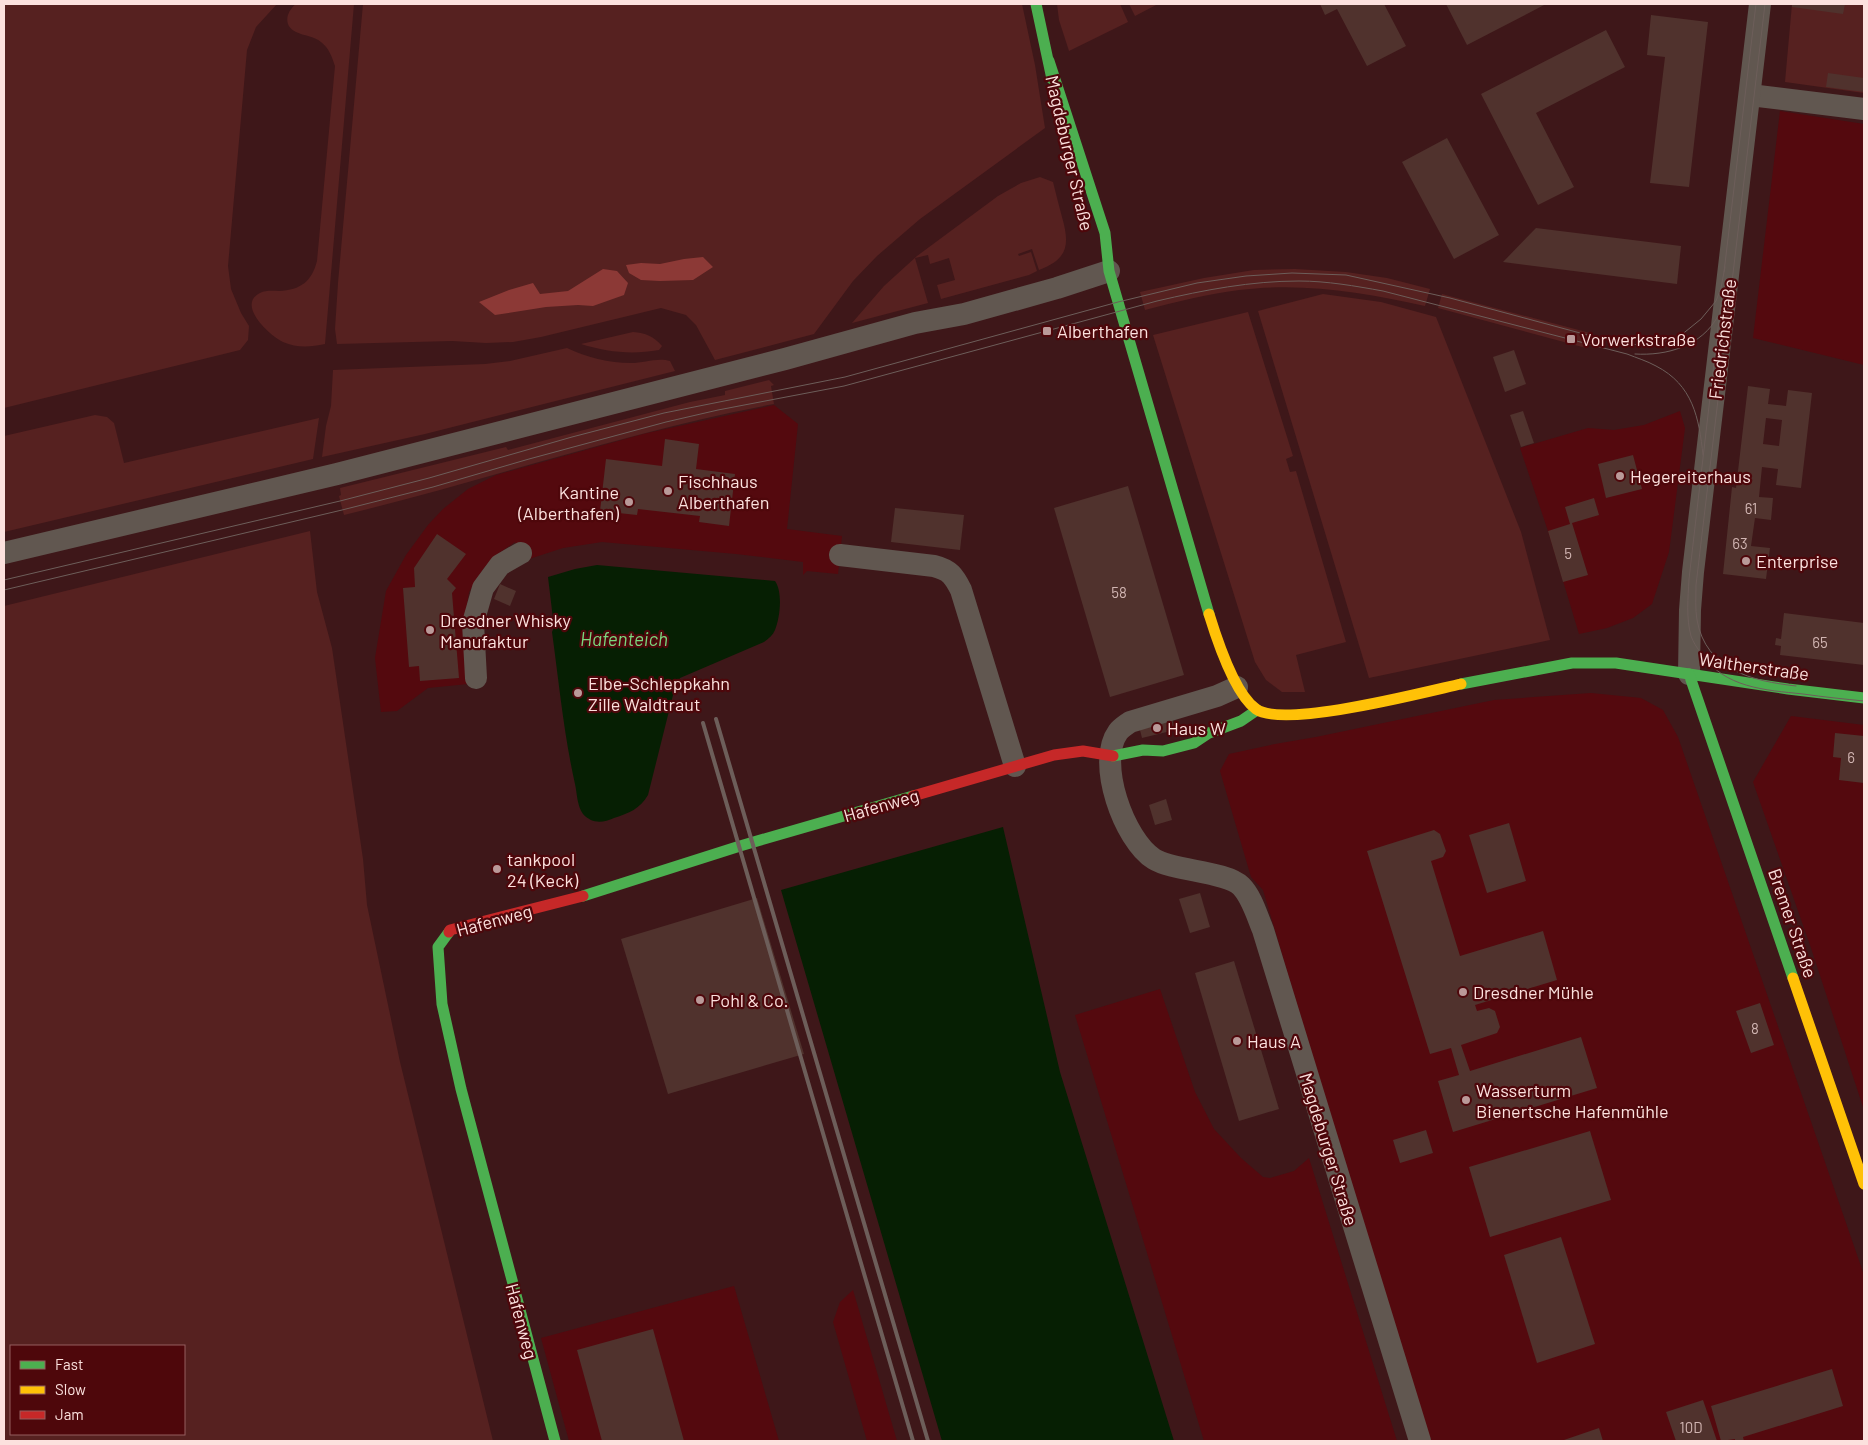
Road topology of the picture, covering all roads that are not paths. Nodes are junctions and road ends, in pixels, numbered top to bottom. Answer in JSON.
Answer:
{"nodes":[{"id":1,"x":1036,"y":4,"type":"edge"},
{"id":2,"x":1760,"y":4,"type":"edge"},
{"id":3,"x":1049,"y":61,"type":"junction"},
{"id":4,"x":1750,"y":95,"type":"junction"},
{"id":5,"x":1864,"y":109,"type":"edge"},
{"id":6,"x":1065,"y":147,"type":"dead end"},
{"id":7,"x":1094,"y":246,"type":"dead end"},
{"id":8,"x":1108,"y":270,"type":"junction"},
{"id":9,"x":4,"y":553,"type":"edge"},
{"id":10,"x":521,"y":553,"type":"dead end"},
{"id":11,"x":840,"y":555,"type":"dead end"},
{"id":12,"x":1689,"y":674,"type":"junction"},
{"id":13,"x":476,"y":678,"type":"dead end"},
{"id":14,"x":1237,"y":687,"type":"junction"},
{"id":15,"x":1864,"y":698,"type":"edge"},
{"id":16,"x":1257,"y":710,"type":"junction"},
{"id":17,"x":1209,"y":733,"type":"joint"},
{"id":18,"x":1143,"y":750,"type":"joint"},
{"id":19,"x":1111,"y":756,"type":"junction"},
{"id":20,"x":1015,"y":766,"type":"junction"},
{"id":21,"x":1864,"y":1184,"type":"edge"},
{"id":22,"x":555,"y":1441,"type":"edge"},
{"id":23,"x":1420,"y":1441,"type":"edge"}],
"edges":[{"from":1,"to":3,"type":"main road","name":"Magdeburger Straße"},
{"from":2,"to":4,"type":"street","name":"Friedrichstraße"},
{"from":3,"to":6,"type":"main road","name":"Magdeburger Straße"},
{"from":3,"to":8,"type":"main road","name":"Magdeburger Straße"},
{"from":4,"to":5,"type":"street"},
{"from":4,"to":12,"type":"street","name":"Friedrichstraße"},
{"from":7,"to":8,"type":"main road","name":"Magdeburger Straße"},
{"from":8,"to":9,"type":"street"},
{"from":8,"to":14,"type":"main road","name":"Magdeburger Straße"},
{"from":10,"to":13,"type":"street"},
{"from":11,"to":20,"type":"street"},
{"from":12,"to":15,"type":"main road","name":"Waltherstraße"},
{"from":12,"to":16,"type":"main road","name":"Waltherstraße"},
{"from":12,"to":21,"type":"main road","name":"Bremer Straße"},
{"from":14,"to":16,"type":"main road","name":"Magdeburger Straße"},
{"from":14,"to":19,"type":"street","name":"Magdeburger Straße"},
{"from":16,"to":17,"type":"main road"},
{"from":17,"to":18,"type":"street"},
{"from":18,"to":19,"type":"main road"},
{"from":19,"to":20,"type":"main road","name":"Hafenweg"},
{"from":19,"to":23,"type":"street","name":"Magdeburger Straße"},
{"from":20,"to":22,"type":"main road","name":"Hafenweg"}]}
